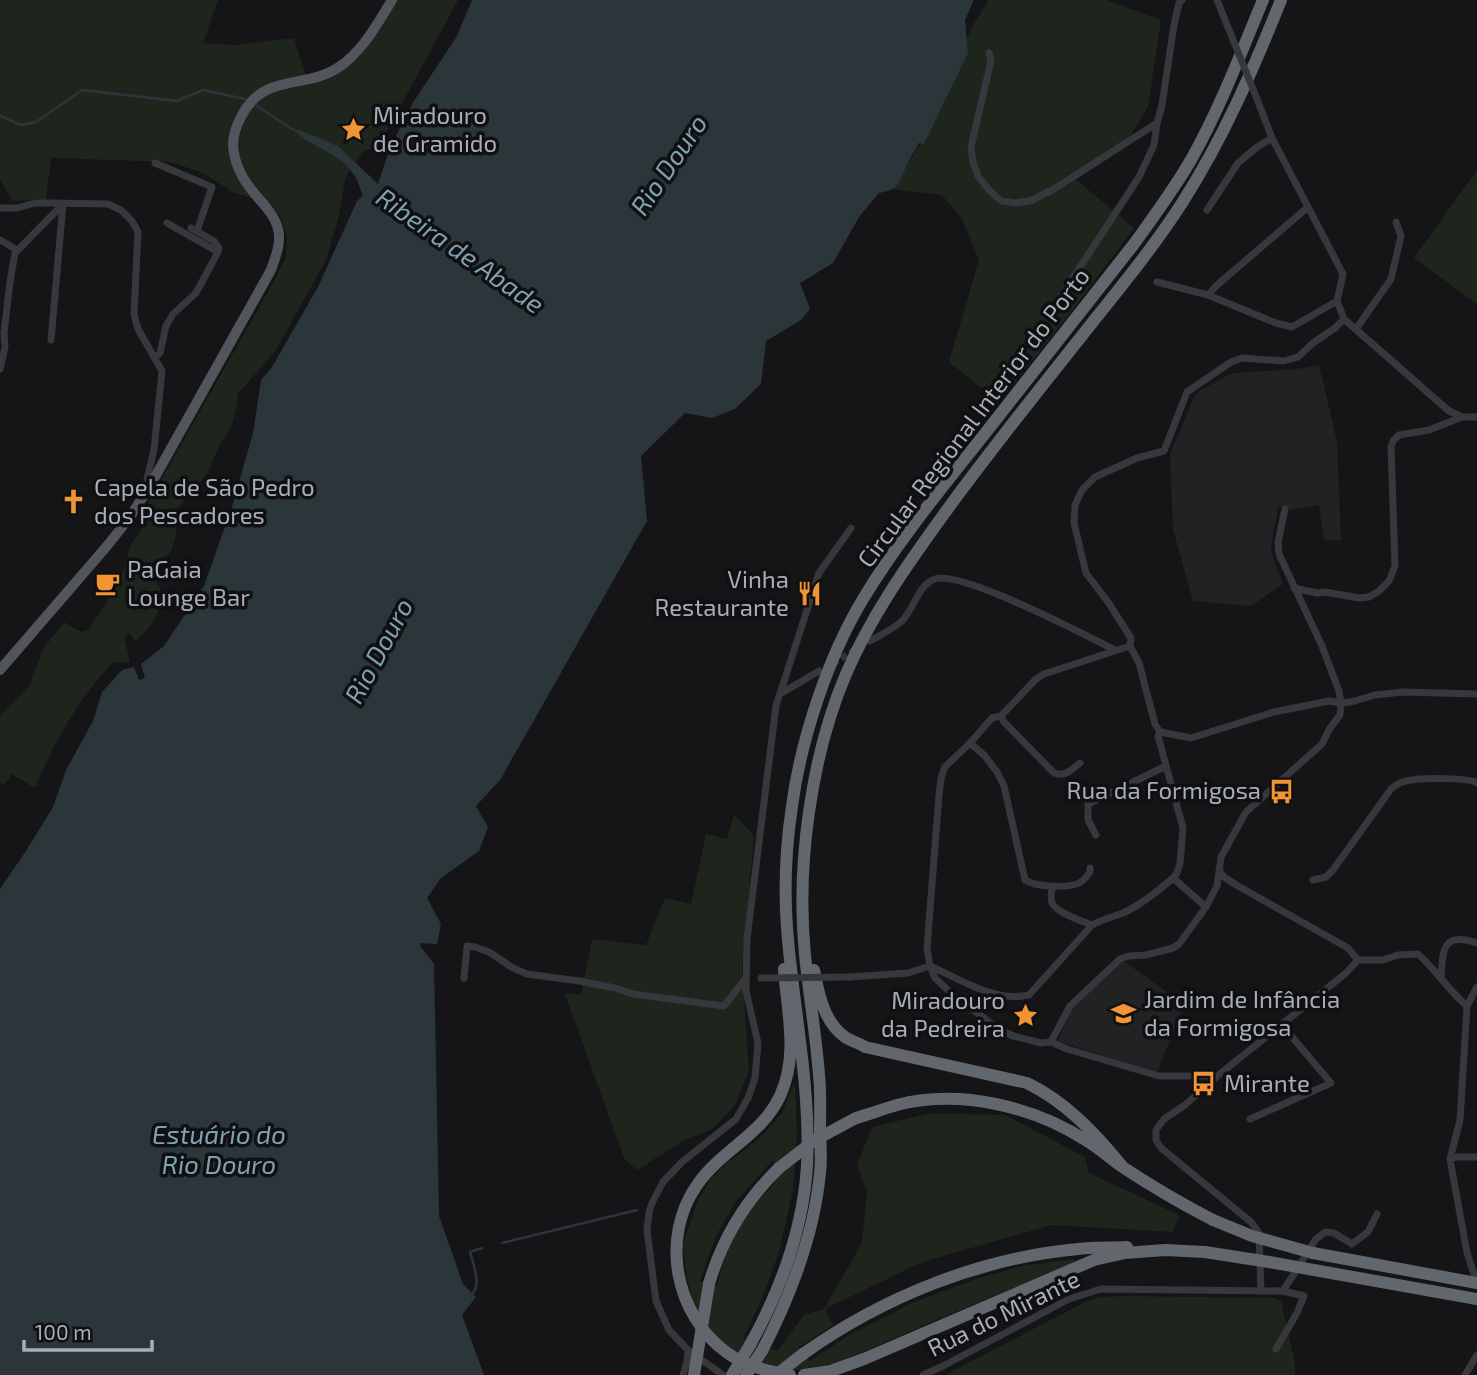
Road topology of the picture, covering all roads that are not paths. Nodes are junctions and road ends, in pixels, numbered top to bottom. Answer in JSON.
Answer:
{"nodes":[{"id":1,"x":392,"y":0,"type":"edge"},
{"id":2,"x":1182,"y":0,"type":"edge"},
{"id":3,"x":1217,"y":0,"type":"edge"},
{"id":4,"x":1263,"y":0,"type":"edge"},
{"id":5,"x":1282,"y":0,"type":"edge"},
{"id":6,"x":989,"y":53,"type":"dead end"},
{"id":7,"x":1157,"y":123,"type":"junction"},
{"id":8,"x":1272,"y":138,"type":"junction"},
{"id":9,"x":155,"y":163,"type":"dead end"},
{"id":10,"x":63,"y":204,"type":"junction"},
{"id":11,"x":1308,"y":207,"type":"junction"},
{"id":12,"x":0,"y":208,"type":"edge"},
{"id":13,"x":1207,"y":210,"type":"dead end"},
{"id":14,"x":1396,"y":222,"type":"dead end"},
{"id":15,"x":167,"y":223,"type":"dead end"},
{"id":16,"x":0,"y":240,"type":"edge"},
{"id":17,"x":17,"y":250,"type":"junction"},
{"id":18,"x":218,"y":251,"type":"junction"},
{"id":19,"x":1157,"y":282,"type":"dead end"},
{"id":20,"x":1208,"y":295,"type":"junction"},
{"id":21,"x":1337,"y":301,"type":"junction"},
{"id":22,"x":1052,"y":310,"type":"dead end"},
{"id":23,"x":1344,"y":319,"type":"junction"},
{"id":24,"x":1356,"y":330,"type":"junction"},
{"id":25,"x":51,"y":340,"type":"dead end"},
{"id":26,"x":155,"y":357,"type":"junction"},
{"id":27,"x":0,"y":369,"type":"edge"},
{"id":28,"x":1462,"y":417,"type":"junction"},
{"id":29,"x":1477,"y":418,"type":"edge"},
{"id":30,"x":151,"y":484,"type":"junction"},
{"id":31,"x":1285,"y":509,"type":"dead end"},
{"id":32,"x":851,"y":528,"type":"dead end"},
{"id":33,"x":1294,"y":588,"type":"junction"},
{"id":34,"x":870,"y":641,"type":"dead end"},
{"id":35,"x":1130,"y":646,"type":"junction"},
{"id":36,"x":1116,"y":650,"type":"junction"},
{"id":37,"x":0,"y":670,"type":"edge"},
{"id":38,"x":819,"y":671,"type":"dead end"},
{"id":39,"x":780,"y":694,"type":"junction"},
{"id":40,"x":1477,"y":694,"type":"edge"},
{"id":41,"x":1341,"y":703,"type":"junction"},
{"id":42,"x":1000,"y":716,"type":"junction"},
{"id":43,"x":1160,"y":732,"type":"junction"},
{"id":44,"x":970,"y":743,"type":"junction"},
{"id":45,"x":1080,"y":763,"type":"dead end"},
{"id":46,"x":1166,"y":766,"type":"junction"},
{"id":47,"x":1477,"y":783,"type":"edge"},
{"id":48,"x":1096,"y":835,"type":"dead end"},
{"id":49,"x":1090,"y":868,"type":"dead end"},
{"id":50,"x":1220,"y":872,"type":"junction"},
{"id":51,"x":1173,"y":878,"type":"junction"},
{"id":52,"x":1313,"y":880,"type":"dead end"},
{"id":53,"x":1052,"y":886,"type":"junction"},
{"id":54,"x":1206,"y":907,"type":"junction"},
{"id":55,"x":804,"y":922,"type":"junction"},
{"id":56,"x":787,"y":924,"type":"junction"},
{"id":57,"x":1092,"y":925,"type":"junction"},
{"id":58,"x":1477,"y":943,"type":"edge"},
{"id":59,"x":1358,"y":960,"type":"junction"},
{"id":60,"x":930,"y":966,"type":"junction"},
{"id":61,"x":464,"y":978,"type":"dead end"},
{"id":62,"x":746,"y":978,"type":"junction"},
{"id":63,"x":1441,"y":978,"type":"junction"},
{"id":64,"x":1477,"y":987,"type":"edge"},
{"id":65,"x":1467,"y":1006,"type":"junction"},
{"id":66,"x":1281,"y":1024,"type":"junction"},
{"id":67,"x":1051,"y":1042,"type":"junction"},
{"id":68,"x":1217,"y":1076,"type":"junction"},
{"id":69,"x":1250,"y":1119,"type":"dead end"},
{"id":70,"x":1477,"y":1157,"type":"edge"},
{"id":71,"x":1450,"y":1159,"type":"junction"},
{"id":72,"x":1122,"y":1166,"type":"junction"},
{"id":73,"x":1377,"y":1214,"type":"dead end"},
{"id":74,"x":1165,"y":1250,"type":"junction"},
{"id":75,"x":1477,"y":1283,"type":"edge"},
{"id":76,"x":1261,"y":1291,"type":"junction"},
{"id":77,"x":1283,"y":1292,"type":"junction"},
{"id":78,"x":1477,"y":1299,"type":"edge"},
{"id":79,"x":756,"y":1348,"type":"junction"},
{"id":80,"x":1276,"y":1349,"type":"dead end"},
{"id":81,"x":688,"y":1350,"type":"junction"},
{"id":82,"x":1477,"y":1354,"type":"edge"},
{"id":83,"x":683,"y":1375,"type":"edge"},
{"id":84,"x":694,"y":1375,"type":"edge"},
{"id":85,"x":723,"y":1375,"type":"edge"},
{"id":86,"x":732,"y":1375,"type":"edge"},
{"id":87,"x":746,"y":1375,"type":"edge"},
{"id":88,"x":776,"y":1375,"type":"edge"},
{"id":89,"x":790,"y":1375,"type":"edge"},
{"id":90,"x":804,"y":1375,"type":"edge"},
{"id":91,"x":923,"y":1375,"type":"edge"},
{"id":92,"x":1465,"y":1375,"type":"edge"}],
"edges":[{"from":1,"to":30,"type":"main road"},
{"from":2,"to":7,"type":"street"},
{"from":3,"to":8,"type":"street","bridge":true},
{"from":4,"to":56,"type":"highway","name":"Circular Regional Interior do Porto"},
{"from":5,"to":55,"type":"highway","name":"Circular Regional Interior do Porto"},
{"from":6,"to":7,"type":"street"},
{"from":7,"to":22,"type":"street"},
{"from":8,"to":11,"type":"street"},
{"from":8,"to":13,"type":"street"},
{"from":9,"to":18,"type":"street"},
{"from":10,"to":12,"type":"street"},
{"from":10,"to":17,"type":"street"},
{"from":10,"to":25,"type":"street"},
{"from":10,"to":26,"type":"street"},
{"from":11,"to":20,"type":"street"},
{"from":11,"to":21,"type":"street"},
{"from":14,"to":24,"type":"street"},
{"from":15,"to":18,"type":"street"},
{"from":16,"to":17,"type":"street"},
{"from":17,"to":27,"type":"street"},
{"from":18,"to":26,"type":"street"},
{"from":19,"to":20,"type":"street"},
{"from":20,"to":21,"type":"street"},
{"from":21,"to":23,"type":"street"},
{"from":23,"to":24,"type":"street"},
{"from":23,"to":35,"type":"street"},
{"from":24,"to":28,"type":"street"},
{"from":26,"to":30,"type":"street"},
{"from":28,"to":29,"type":"street"},
{"from":28,"to":33,"type":"street"},
{"from":30,"to":37,"type":"main road"},
{"from":31,"to":33,"type":"street"},
{"from":32,"to":39,"type":"street"},
{"from":33,"to":41,"type":"street"},
{"from":34,"to":36,"type":"street"},
{"from":35,"to":36,"type":"street"},
{"from":35,"to":43,"type":"street"},
{"from":36,"to":42,"type":"street"},
{"from":38,"to":39,"type":"street"},
{"from":39,"to":62,"type":"street"},
{"from":40,"to":41,"type":"street"},
{"from":41,"to":43,"type":"street"},
{"from":41,"to":50,"type":"street"},
{"from":42,"to":44,"type":"street"},
{"from":42,"to":45,"type":"street"},
{"from":43,"to":46,"type":"street"},
{"from":44,"to":53,"type":"street"},
{"from":44,"to":60,"type":"street"},
{"from":46,"to":48,"type":"street"},
{"from":46,"to":51,"type":"street"},
{"from":47,"to":52,"type":"street"},
{"from":49,"to":53,"type":"street"},
{"from":50,"to":54,"type":"street"},
{"from":50,"to":59,"type":"street"},
{"from":51,"to":54,"type":"street"},
{"from":51,"to":57,"type":"street"},
{"from":53,"to":57,"type":"street"},
{"from":54,"to":67,"type":"street"},
{"from":55,"to":72,"type":"highway"},
{"from":55,"to":79,"type":"highway","name":"Circular Regional Interior do Porto"},
{"from":56,"to":79,"type":"highway","name":"Circular Regional Interior do Porto"},
{"from":56,"to":89,"type":"highway"},
{"from":57,"to":60,"type":"street"},
{"from":58,"to":63,"type":"street"},
{"from":59,"to":63,"type":"street"},
{"from":59,"to":66,"type":"street"},
{"from":60,"to":62,"type":"street","bridge":true},
{"from":60,"to":67,"type":"street"},
{"from":61,"to":62,"type":"street"},
{"from":62,"to":81,"type":"street"},
{"from":63,"to":65,"type":"street"},
{"from":64,"to":65,"type":"street"},
{"from":65,"to":71,"type":"street"},
{"from":66,"to":68,"type":"street"},
{"from":66,"to":69,"type":"street"},
{"from":67,"to":68,"type":"street"},
{"from":68,"to":76,"type":"street"},
{"from":70,"to":71,"type":"street"},
{"from":71,"to":75,"type":"street"},
{"from":72,"to":75,"type":"highway","bridge":true},
{"from":72,"to":84,"type":"highway","bridge":true},
{"from":73,"to":77,"type":"street"},
{"from":74,"to":78,"type":"highway","bridge":true},
{"from":74,"to":88,"type":"highway","bridge":true},
{"from":74,"to":90,"type":"highway"},
{"from":76,"to":77,"type":"street","name":"Rua do Mirante"},
{"from":76,"to":91,"type":"street","name":"Rua do Mirante"},
{"from":77,"to":80,"type":"street"},
{"from":79,"to":86,"type":"highway","name":"Circular Regional Interior do Porto","bridge":true},
{"from":79,"to":87,"type":"highway","name":"Circular Regional Interior do Porto","bridge":true},
{"from":81,"to":83,"type":"street"},
{"from":81,"to":85,"type":"street"},
{"from":82,"to":92,"type":"street"}]}
